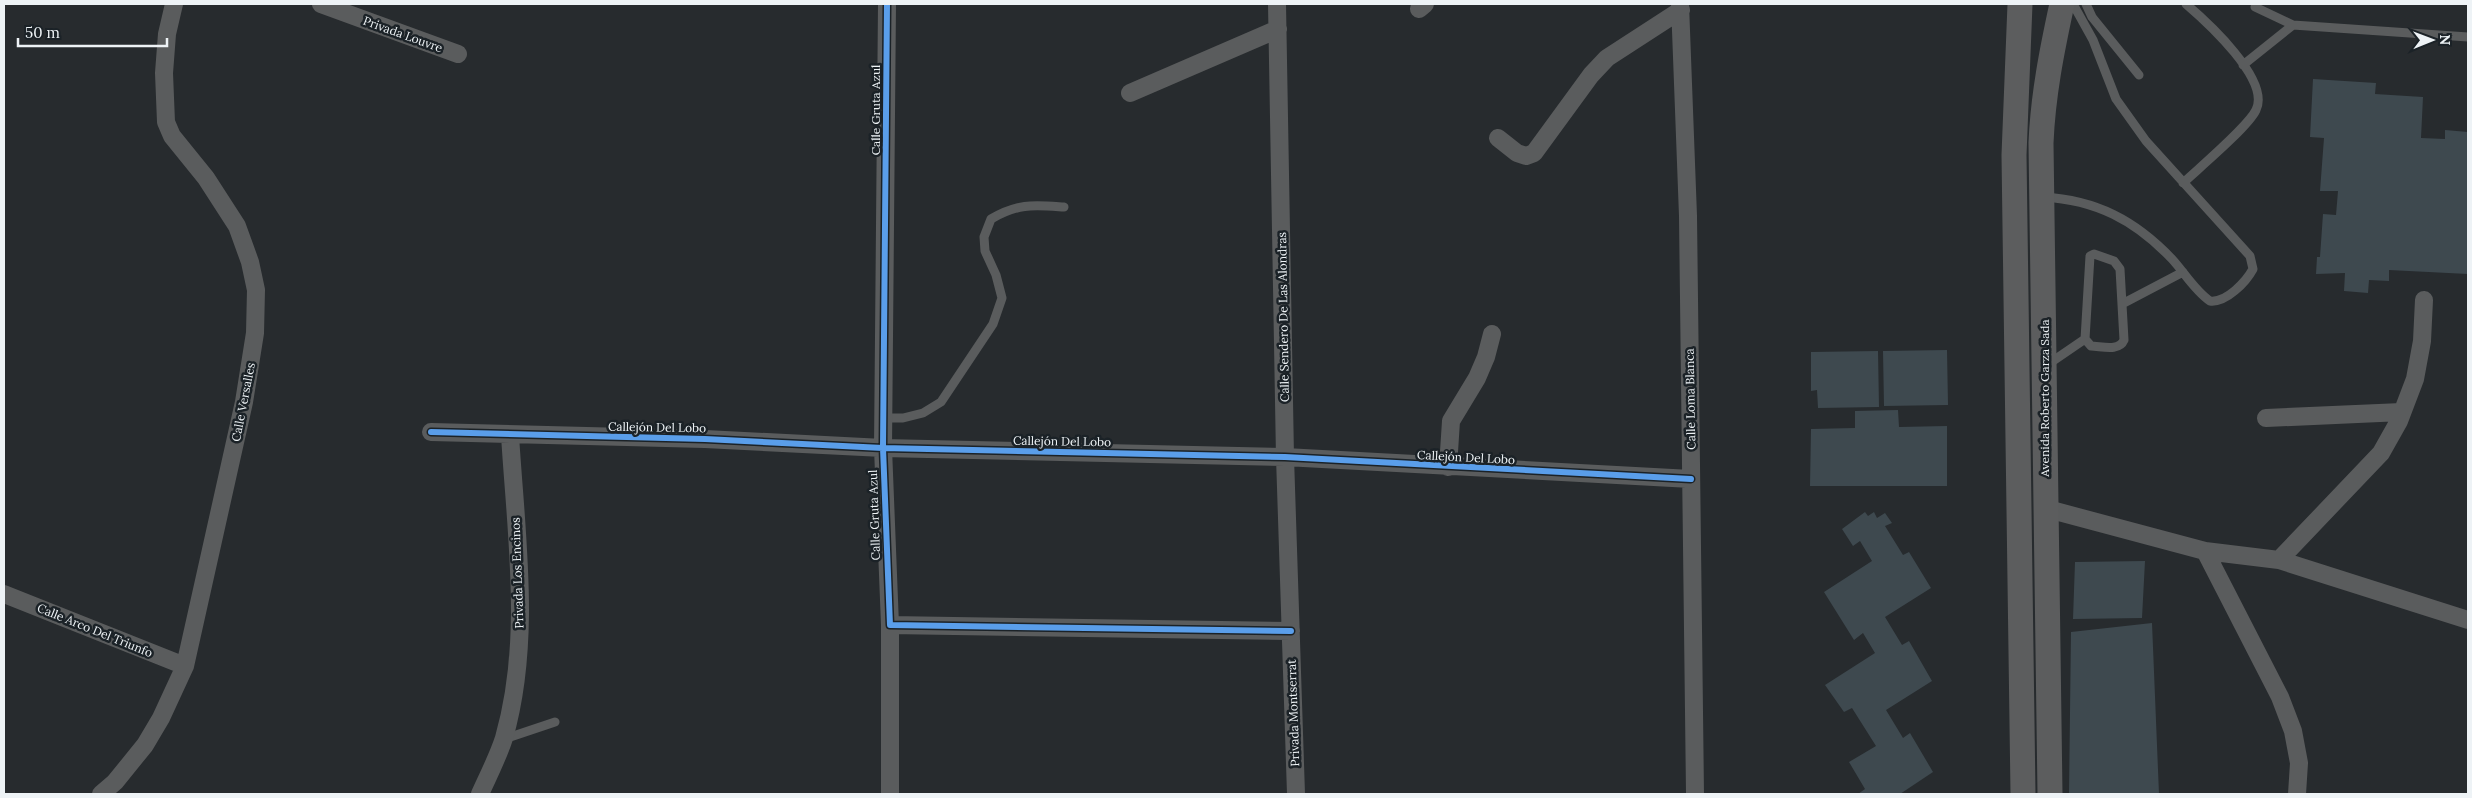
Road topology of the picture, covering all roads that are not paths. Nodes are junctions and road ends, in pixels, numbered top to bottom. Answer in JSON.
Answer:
{"nodes":[{"id":1,"x":174,"y":4,"type":"edge"},
{"id":2,"x":320,"y":4,"type":"edge"},
{"id":3,"x":887,"y":4,"type":"edge"},
{"id":4,"x":1277,"y":4,"type":"edge"},
{"id":5,"x":2020,"y":4,"type":"edge"},
{"id":6,"x":2062,"y":4,"type":"edge"},
{"id":7,"x":2073,"y":4,"type":"edge"},
{"id":8,"x":2086,"y":4,"type":"edge"},
{"id":9,"x":2186,"y":4,"type":"edge"},
{"id":10,"x":1681,"y":7,"type":"edge"},
{"id":11,"x":2255,"y":7,"type":"dead end"},
{"id":12,"x":2293,"y":24,"type":"junction"},
{"id":13,"x":1278,"y":29,"type":"junction"},
{"id":14,"x":2468,"y":37,"type":"edge"},
{"id":15,"x":458,"y":54,"type":"dead end"},
{"id":16,"x":2243,"y":65,"type":"junction"},
{"id":17,"x":2139,"y":76,"type":"dead end"},
{"id":18,"x":2018,"y":85,"type":"junction"},
{"id":19,"x":1130,"y":93,"type":"dead end"},
{"id":20,"x":1498,"y":138,"type":"dead end"},
{"id":21,"x":2183,"y":183,"type":"junction"},
{"id":22,"x":2040,"y":197,"type":"junction"},
{"id":23,"x":1064,"y":207,"type":"dead end"},
{"id":24,"x":2183,"y":272,"type":"junction"},
{"id":25,"x":2424,"y":300,"type":"dead end"},
{"id":26,"x":2122,"y":304,"type":"junction"},
{"id":27,"x":2017,"y":310,"type":"junction"},
{"id":28,"x":1492,"y":334,"type":"dead end"},
{"id":29,"x":2085,"y":339,"type":"junction"},
{"id":30,"x":2044,"y":366,"type":"junction"},
{"id":31,"x":2402,"y":412,"type":"junction"},
{"id":32,"x":883,"y":418,"type":"junction"},
{"id":33,"x":2266,"y":418,"type":"dead end"},
{"id":34,"x":431,"y":432,"type":"dead end"},
{"id":35,"x":510,"y":435,"type":"junction"},
{"id":36,"x":883,"y":448,"type":"junction"},
{"id":37,"x":1286,"y":457,"type":"junction"},
{"id":38,"x":1448,"y":467,"type":"junction"},
{"id":39,"x":1691,"y":479,"type":"junction"},
{"id":40,"x":2044,"y":508,"type":"junction"},
{"id":41,"x":2205,"y":551,"type":"junction"},
{"id":42,"x":2279,"y":560,"type":"junction"},
{"id":43,"x":4,"y":594,"type":"edge"},
{"id":44,"x":2468,"y":620,"type":"edge"},
{"id":45,"x":890,"y":625,"type":"junction"},
{"id":46,"x":1291,"y":631,"type":"junction"},
{"id":47,"x":185,"y":666,"type":"junction"},
{"id":48,"x":555,"y":722,"type":"dead end"},
{"id":49,"x":504,"y":739,"type":"junction"},
{"id":50,"x":101,"y":794,"type":"edge"},
{"id":51,"x":480,"y":794,"type":"edge"},
{"id":52,"x":890,"y":794,"type":"edge"},
{"id":53,"x":1296,"y":794,"type":"edge"},
{"id":54,"x":1695,"y":794,"type":"edge"},
{"id":55,"x":2023,"y":794,"type":"edge"},
{"id":56,"x":2050,"y":794,"type":"edge"},
{"id":57,"x":2297,"y":794,"type":"edge"}],
"edges":[{"from":1,"to":47,"type":"street","name":"Calle Versalles"},
{"from":2,"to":15,"type":"street","name":"Privada Louvre"},
{"from":3,"to":32,"type":"street","name":"Calle Gruta Azul"},
{"from":4,"to":13,"type":"street","name":"Calle Sendero De Las Alondras"},
{"from":5,"to":18,"type":"street","name":"Avenida Roberto Garza Sada"},
{"from":6,"to":22,"type":"street","name":"Avenida Roberto Garza Sada"},
{"from":7,"to":21,"type":"lane"},
{"from":8,"to":17,"type":"lane"},
{"from":9,"to":16,"type":"lane"},
{"from":10,"to":20,"type":"street"},
{"from":10,"to":39,"type":"street","name":"Calle Loma Blanca"},
{"from":11,"to":12,"type":"lane"},
{"from":12,"to":14,"type":"lane"},
{"from":12,"to":16,"type":"lane"},
{"from":13,"to":19,"type":"street"},
{"from":13,"to":37,"type":"street","name":"Calle Sendero De Las Alondras"},
{"from":16,"to":21,"type":"lane"},
{"from":18,"to":22,"type":"street"},
{"from":18,"to":27,"type":"street","name":"Avenida Roberto Garza Sada"},
{"from":21,"to":24,"type":"lane"},
{"from":22,"to":24,"type":"lane"},
{"from":22,"to":27,"type":"street"},
{"from":22,"to":30,"type":"street","name":"Avenida Roberto Garza Sada"},
{"from":23,"to":32,"type":"lane"},
{"from":24,"to":26,"type":"lane"},
{"from":25,"to":31,"type":"street"},
{"from":26,"to":29,"type":"lane"},
{"from":26,"to":29,"type":"lane"},
{"from":27,"to":55,"type":"street","name":"Avenida Roberto Garza Sada"},
{"from":28,"to":38,"type":"street"},
{"from":29,"to":30,"type":"lane"},
{"from":30,"to":40,"type":"street","name":"Avenida Roberto Garza Sada"},
{"from":31,"to":33,"type":"street"},
{"from":31,"to":42,"type":"street"},
{"from":32,"to":36,"type":"street","name":"Calle Gruta Azul"},
{"from":34,"to":35,"type":"street","name":"Callejón Del Lobo"},
{"from":35,"to":36,"type":"street","name":"Callejón Del Lobo"},
{"from":35,"to":49,"type":"street","name":"Privada Los Encinos"},
{"from":36,"to":37,"type":"street","name":"Callejón Del Lobo"},
{"from":36,"to":45,"type":"street","name":"Calle Gruta Azul"},
{"from":37,"to":38,"type":"street","name":"Callejón Del Lobo"},
{"from":37,"to":46,"type":"street","name":"Calle Sendero De Las Alondras"},
{"from":38,"to":39,"type":"street","name":"Callejón Del Lobo"},
{"from":39,"to":54,"type":"street","name":"Calle Loma Blanca"},
{"from":40,"to":41,"type":"street"},
{"from":40,"to":56,"type":"street","name":"Avenida Roberto Garza Sada"},
{"from":41,"to":42,"type":"street"},
{"from":41,"to":57,"type":"street"},
{"from":42,"to":44,"type":"street"},
{"from":43,"to":47,"type":"street","name":"Calle Arco Del Triunfo"},
{"from":45,"to":46,"type":"street"},
{"from":45,"to":52,"type":"street","name":"Calle Gruta Azul"},
{"from":46,"to":53,"type":"street","name":"Privada Montserrat"},
{"from":47,"to":50,"type":"street","name":"Calle Versalles"},
{"from":48,"to":49,"type":"lane"},
{"from":49,"to":51,"type":"street","name":"Privada Los Encinos"}]}
